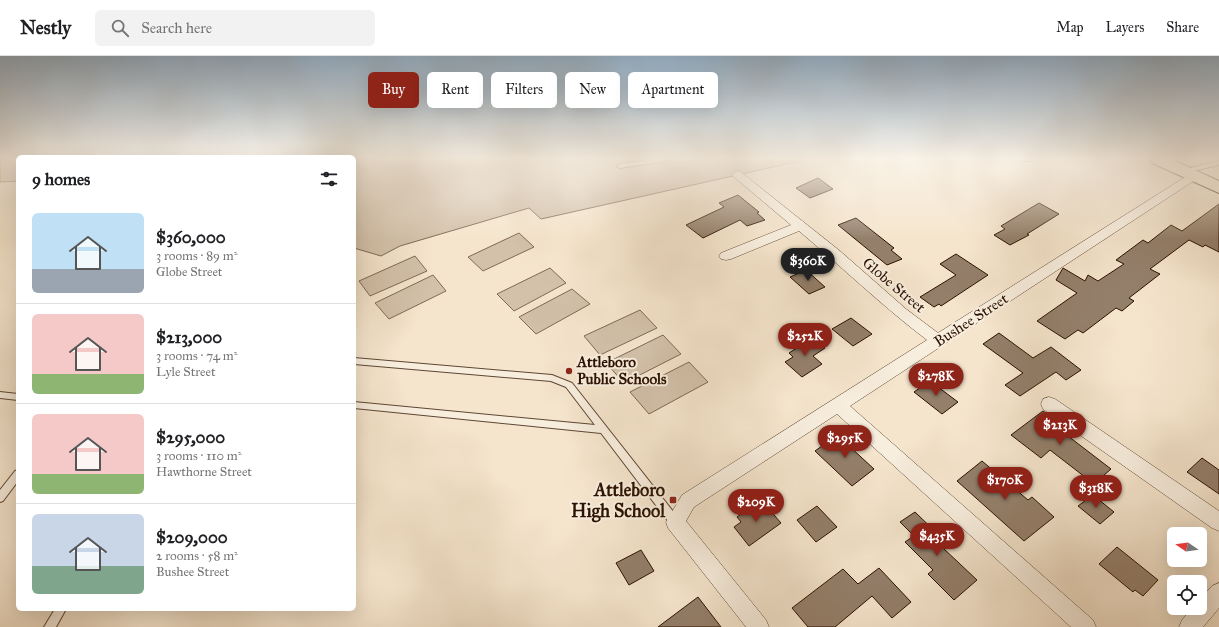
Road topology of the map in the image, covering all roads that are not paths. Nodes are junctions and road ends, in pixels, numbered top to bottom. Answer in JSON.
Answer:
{"nodes":[{"id":1,"x":751,"y":186,"type":"edge"},
{"id":2,"x":1171,"y":186,"type":"edge"},
{"id":3,"x":800,"y":226,"type":"junction"},
{"id":4,"x":726,"y":256,"type":"dead end"},
{"id":5,"x":938,"y":341,"type":"junction"},
{"id":6,"x":356,"y":361,"type":"edge"},
{"id":7,"x":0,"y":395,"type":"edge"},
{"id":8,"x":16,"y":397,"type":"edge"},
{"id":9,"x":1049,"y":404,"type":"dead end"},
{"id":10,"x":356,"y":405,"type":"edge"},
{"id":11,"x":838,"y":405,"type":"junction"},
{"id":12,"x":604,"y":430,"type":"junction"},
{"id":13,"x":16,"y":477,"type":"edge"},
{"id":14,"x":0,"y":498,"type":"edge"},
{"id":15,"x":675,"y":522,"type":"junction"},
{"id":16,"x":1219,"y":522,"type":"edge"},
{"id":17,"x":1219,"y":593,"type":"edge"},
{"id":18,"x":60,"y":611,"type":"edge"},
{"id":19,"x":50,"y":627,"type":"edge"},
{"id":20,"x":759,"y":627,"type":"edge"},
{"id":21,"x":1086,"y":627,"type":"edge"},
{"id":22,"x":1189,"y":627,"type":"edge"}],
"edges":[{"from":1,"to":3,"type":"street","name":"Globe Street"},
{"from":2,"to":5,"type":"street","name":"Bushee Street"},
{"from":3,"to":4,"type":"street"},
{"from":3,"to":5,"type":"street","name":"Globe Street"},
{"from":5,"to":11,"type":"street","name":"Bushee Street"},
{"from":6,"to":12,"type":"lane"},
{"from":7,"to":8,"type":"lane"},
{"from":9,"to":16,"type":"street"},
{"from":10,"to":12,"type":"lane"},
{"from":11,"to":15,"type":"street","name":"Bushee Street"},
{"from":11,"to":21,"type":"street"},
{"from":12,"to":15,"type":"lane"},
{"from":13,"to":14,"type":"lane"},
{"from":15,"to":20,"type":"street"},
{"from":17,"to":22,"type":"street"},
{"from":18,"to":19,"type":"lane"}]}
